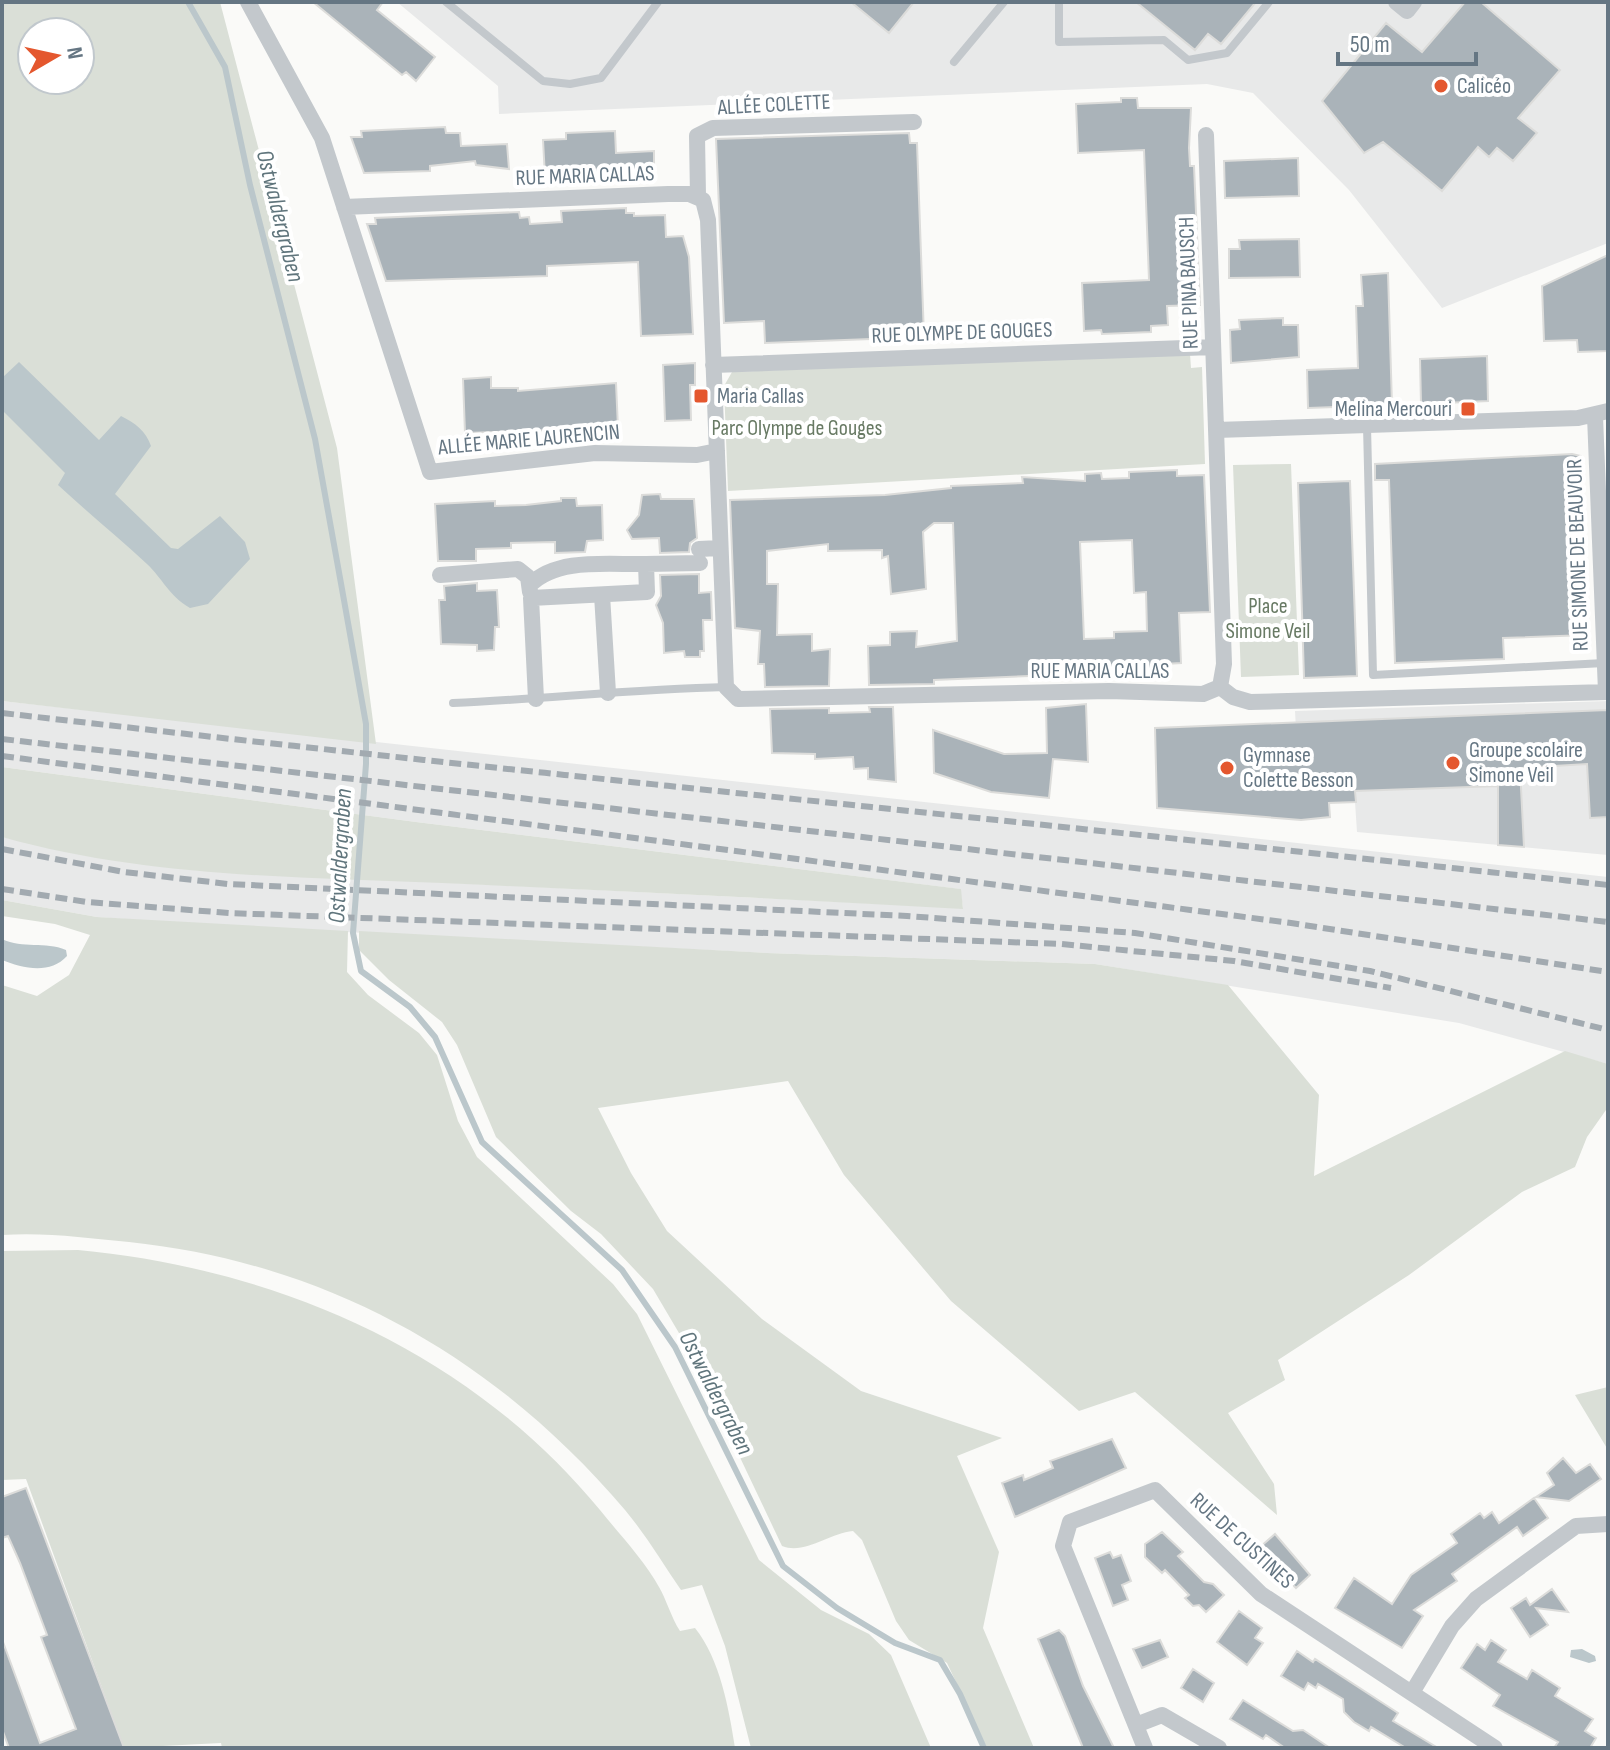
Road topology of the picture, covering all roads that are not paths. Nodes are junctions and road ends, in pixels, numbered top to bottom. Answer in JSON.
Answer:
{"nodes":[{"id":1,"x":248,"y":2,"type":"edge"},
{"id":2,"x":446,"y":2,"type":"edge"},
{"id":3,"x":658,"y":2,"type":"edge"},
{"id":4,"x":1004,"y":2,"type":"edge"},
{"id":5,"x":1059,"y":2,"type":"edge"},
{"id":6,"x":1269,"y":2,"type":"edge"},
{"id":7,"x":954,"y":62,"type":"dead end"},
{"id":8,"x":914,"y":122,"type":"dead end"},
{"id":9,"x":1206,"y":135,"type":"dead end"},
{"id":10,"x":698,"y":196,"type":"junction"},
{"id":11,"x":344,"y":207,"type":"junction"},
{"id":12,"x":1213,"y":347,"type":"junction"},
{"id":13,"x":713,"y":365,"type":"junction"},
{"id":14,"x":1601,"y":414,"type":"edge"},
{"id":15,"x":1367,"y":425,"type":"junction"},
{"id":16,"x":1216,"y":430,"type":"junction"},
{"id":17,"x":717,"y":451,"type":"junction"},
{"id":18,"x":720,"y":548,"type":"junction"},
{"id":19,"x":646,"y":564,"type":"junction"},
{"id":20,"x":585,"y":566,"type":"junction"},
{"id":21,"x":440,"y":575,"type":"dead end"},
{"id":22,"x":530,"y":592,"type":"junction"},
{"id":23,"x":594,"y":595,"type":"junction"},
{"id":24,"x":1604,"y":663,"type":"junction"},
{"id":25,"x":726,"y":687,"type":"junction"},
{"id":26,"x":1220,"y":687,"type":"junction"},
{"id":27,"x":1607,"y":692,"type":"edge"},
{"id":28,"x":608,"y":693,"type":"junction"},
{"id":29,"x":536,"y":699,"type":"junction"},
{"id":30,"x":453,"y":703,"type":"dead end"},
{"id":31,"x":1608,"y":1524,"type":"edge"},
{"id":32,"x":1413,"y":1691,"type":"junction"},
{"id":33,"x":1136,"y":1725,"type":"junction"},
{"id":34,"x":1145,"y":1748,"type":"edge"},
{"id":35,"x":1219,"y":1748,"type":"edge"},
{"id":36,"x":1495,"y":1748,"type":"edge"}],
"edges":[{"from":1,"to":11,"type":"street"},
{"from":2,"to":3,"type":"lane"},
{"from":4,"to":7,"type":"lane"},
{"from":5,"to":6,"type":"lane"},
{"from":8,"to":10,"type":"street","name":"ALLÉE COLETTE"},
{"from":9,"to":12,"type":"street","name":"RUE PINA BAUSCH"},
{"from":10,"to":11,"type":"street","name":"RUE MARIA CALLAS"},
{"from":10,"to":13,"type":"street"},
{"from":11,"to":17,"type":"street","name":"ALLÉE MARIE LAURENCIN"},
{"from":12,"to":13,"type":"street","name":"RUE OLYMPE DE GOUGES"},
{"from":12,"to":16,"type":"street","name":"RUE PINA BAUSCH"},
{"from":13,"to":17,"type":"street"},
{"from":14,"to":15,"type":"street"},
{"from":14,"to":24,"type":"street","name":"RUE SIMONE DE BEAUVOIR"},
{"from":15,"to":16,"type":"street"},
{"from":15,"to":24,"type":"lane"},
{"from":16,"to":26,"type":"street"},
{"from":17,"to":18,"type":"street"},
{"from":18,"to":19,"type":"street"},
{"from":18,"to":25,"type":"street"},
{"from":19,"to":20,"type":"street"},
{"from":19,"to":23,"type":"street"},
{"from":20,"to":22,"type":"street"},
{"from":20,"to":23,"type":"street"},
{"from":21,"to":22,"type":"street"},
{"from":22,"to":23,"type":"street"},
{"from":22,"to":29,"type":"street"},
{"from":23,"to":28,"type":"street"},
{"from":24,"to":27,"type":"street","name":"RUE SIMONE DE BEAUVOIR"},
{"from":25,"to":26,"type":"street","name":"RUE MARIA CALLAS"},
{"from":25,"to":28,"type":"lane","name":"RUE MARIA CALLAS"},
{"from":26,"to":27,"type":"street"},
{"from":28,"to":29,"type":"lane","name":"RUE MARIA CALLAS"},
{"from":29,"to":30,"type":"lane","name":"RUE MARIA CALLAS"},
{"from":31,"to":32,"type":"street"},
{"from":32,"to":33,"type":"street","name":"RUE DE CUSTINES"},
{"from":32,"to":36,"type":"street","name":"RUE DE CUSTINES"},
{"from":33,"to":34,"type":"street"},
{"from":33,"to":35,"type":"street"}]}
